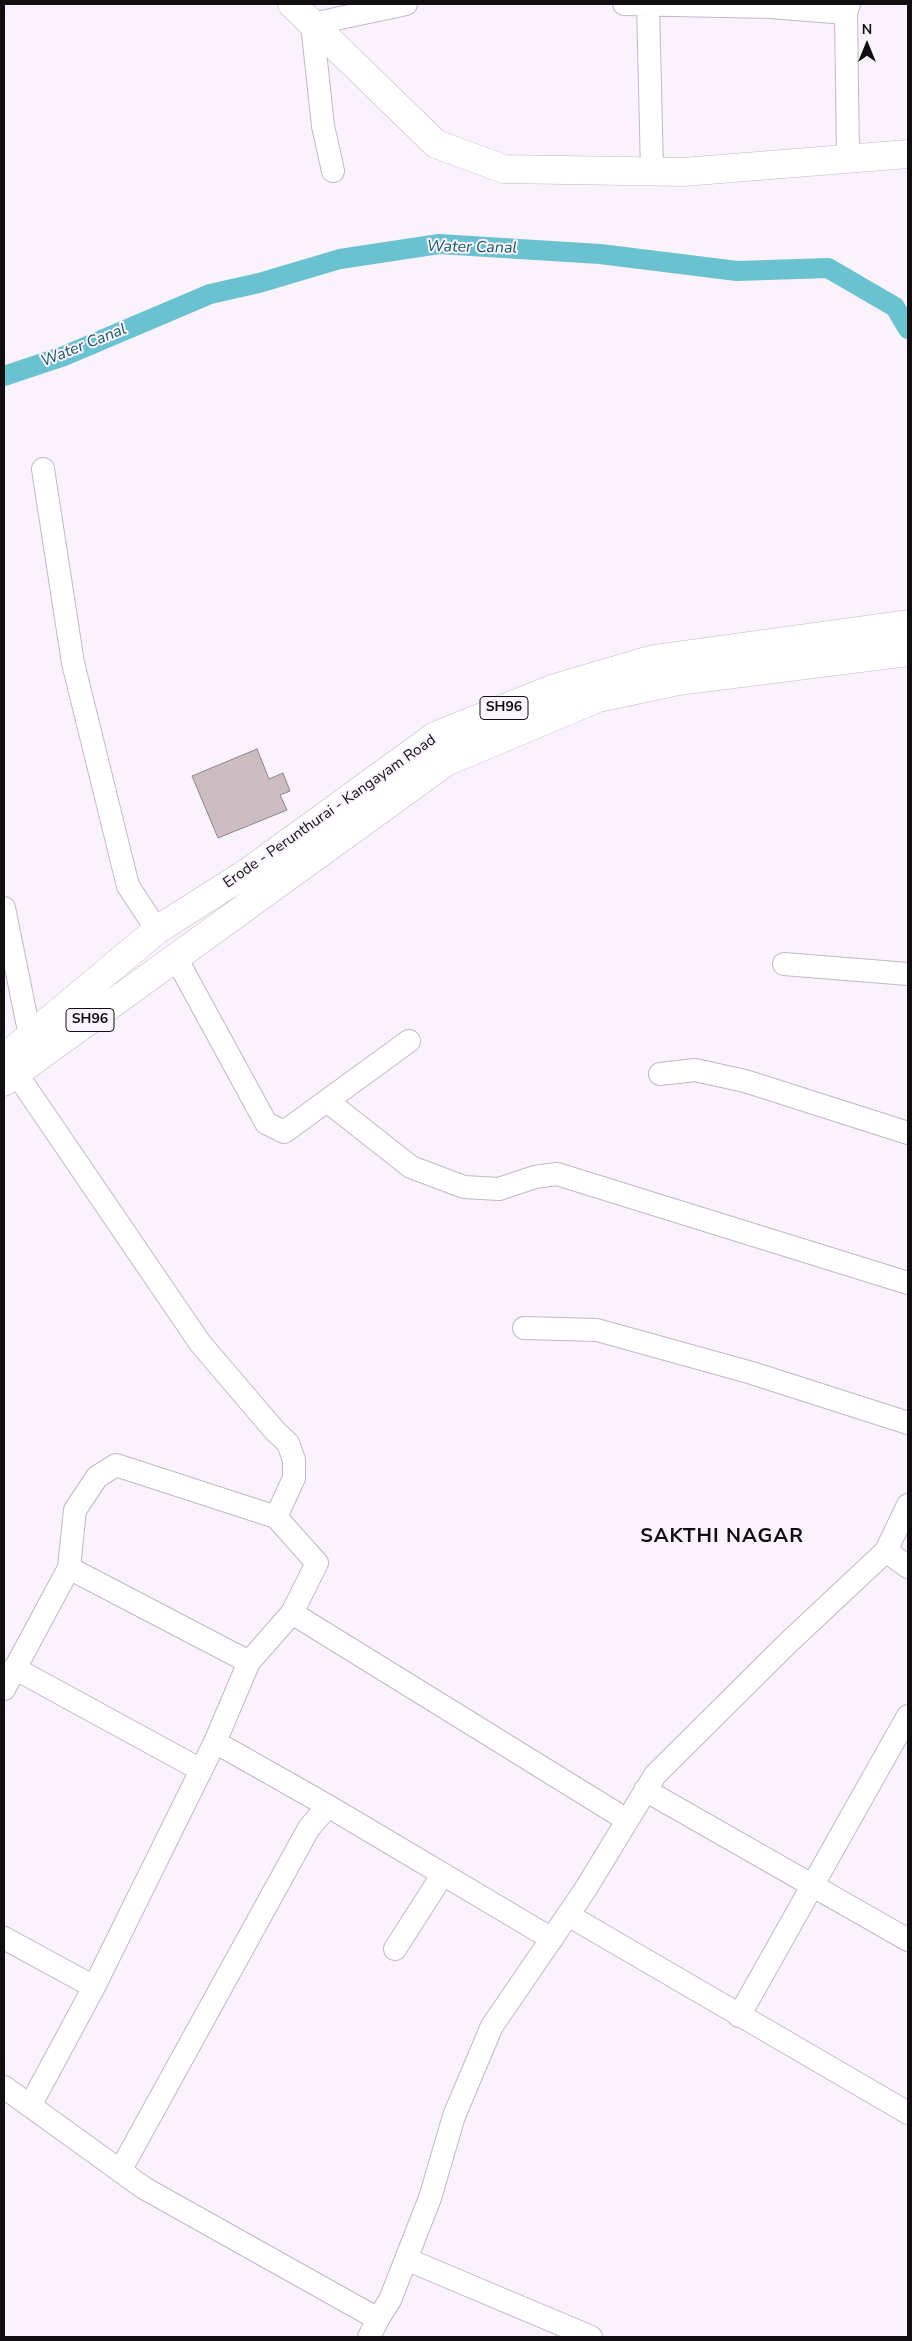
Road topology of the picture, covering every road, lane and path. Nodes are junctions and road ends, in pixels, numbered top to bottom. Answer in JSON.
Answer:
{"nodes":[{"id":1,"x":292,"y":4,"type":"edge"},
{"id":2,"x":406,"y":4,"type":"edge"},
{"id":3,"x":624,"y":4,"type":"edge"},
{"id":4,"x":648,"y":4,"type":"edge"},
{"id":5,"x":848,"y":9,"type":"edge"},
{"id":6,"x":312,"y":24,"type":"junction"},
{"id":7,"x":908,"y":154,"type":"edge"},
{"id":8,"x":848,"y":159,"type":"junction"},
{"id":9,"x":333,"y":171,"type":"dead end"},
{"id":10,"x":652,"y":171,"type":"junction"},
{"id":11,"x":42,"y":469,"type":"dead end"},
{"id":12,"x":908,"y":624,"type":"edge"},
{"id":13,"x":908,"y":652,"type":"edge"},
{"id":14,"x":465,"y":724,"type":"junction"},
{"id":15,"x":475,"y":750,"type":"junction"},
{"id":16,"x":4,"y":908,"type":"edge"},
{"id":17,"x":157,"y":930,"type":"junction"},
{"id":18,"x":176,"y":958,"type":"junction"},
{"id":19,"x":784,"y":964,"type":"dead end"},
{"id":20,"x":908,"y":974,"type":"edge"},
{"id":21,"x":30,"y":1036,"type":"junction"},
{"id":22,"x":409,"y":1041,"type":"dead end"},
{"id":23,"x":8,"y":1071,"type":"edge"},
{"id":24,"x":660,"y":1074,"type":"dead end"},
{"id":25,"x":327,"y":1100,"type":"junction"},
{"id":26,"x":908,"y":1133,"type":"edge"},
{"id":27,"x":908,"y":1283,"type":"edge"},
{"id":28,"x":524,"y":1328,"type":"dead end"},
{"id":29,"x":908,"y":1423,"type":"edge"},
{"id":30,"x":908,"y":1505,"type":"edge"},
{"id":31,"x":276,"y":1517,"type":"junction"},
{"id":32,"x":886,"y":1551,"type":"junction"},
{"id":33,"x":908,"y":1567,"type":"edge"},
{"id":34,"x":69,"y":1568,"type":"junction"},
{"id":35,"x":292,"y":1612,"type":"junction"},
{"id":36,"x":249,"y":1662,"type":"junction"},
{"id":37,"x":14,"y":1668,"type":"junction"},
{"id":38,"x":4,"y":1689,"type":"edge"},
{"id":39,"x":908,"y":1716,"type":"edge"},
{"id":40,"x":214,"y":1742,"type":"junction"},
{"id":41,"x":201,"y":1770,"type":"junction"},
{"id":42,"x":645,"y":1790,"type":"junction"},
{"id":43,"x":328,"y":1806,"type":"junction"},
{"id":44,"x":628,"y":1820,"type":"junction"},
{"id":45,"x":443,"y":1874,"type":"junction"},
{"id":46,"x":812,"y":1885,"type":"junction"},
{"id":47,"x":568,"y":1915,"type":"junction"},
{"id":48,"x":4,"y":1938,"type":"edge"},
{"id":49,"x":552,"y":1939,"type":"junction"},
{"id":50,"x":908,"y":1940,"type":"edge"},
{"id":51,"x":395,"y":1949,"type":"dead end"},
{"id":52,"x":94,"y":1987,"type":"junction"},
{"id":53,"x":739,"y":2016,"type":"junction"},
{"id":54,"x":4,"y":2087,"type":"edge"},
{"id":55,"x":30,"y":2106,"type":"junction"},
{"id":56,"x":908,"y":2114,"type":"edge"},
{"id":57,"x":120,"y":2171,"type":"junction"},
{"id":58,"x":406,"y":2259,"type":"junction"},
{"id":59,"x":374,"y":2328,"type":"edge"},
{"id":60,"x":591,"y":2337,"type":"edge"}],
"edges":[{"from":1,"to":6,"type":"main road"},
{"from":2,"to":6,"type":"street"},
{"from":3,"to":4,"type":"street"},
{"from":4,"to":5,"type":"street"},
{"from":4,"to":10,"type":"street"},
{"from":5,"to":8,"type":"street"},
{"from":6,"to":9,"type":"street"},
{"from":6,"to":10,"type":"main road"},
{"from":7,"to":8,"type":"main road"},
{"from":8,"to":10,"type":"main road"},
{"from":11,"to":17,"type":"street"},
{"from":12,"to":14,"type":"main road","name":"Erode - Perunthurai - Kangayam Road","number":"SH96"},
{"from":13,"to":15,"type":"main road","name":"Erode - Perunthurai - Kangayam Road","number":"SH96"},
{"from":14,"to":15,"type":"main road"},
{"from":14,"to":17,"type":"main road","name":"Erode - Perunthurai - Kangayam Road","number":"SH96"},
{"from":15,"to":18,"type":"main road","name":"Erode - Perunthurai - Kangayam Road","number":"SH96"},
{"from":16,"to":21,"type":"street"},
{"from":17,"to":21,"type":"main road","name":"Erode - Perunthurai - Kangayam Road","number":"SH96"},
{"from":18,"to":23,"type":"main road","name":"Erode - Perunthurai - Kangayam Road","number":"SH96"},
{"from":18,"to":25,"type":"street"},
{"from":19,"to":20,"type":"street"},
{"from":21,"to":23,"type":"main road","name":"Erode - Perunthurai - Kangayam Road","number":"SH96"},
{"from":22,"to":25,"type":"street"},
{"from":23,"to":31,"type":"street"},
{"from":24,"to":26,"type":"street"},
{"from":25,"to":27,"type":"street"},
{"from":28,"to":29,"type":"street"},
{"from":30,"to":32,"type":"street"},
{"from":31,"to":34,"type":"street"},
{"from":31,"to":35,"type":"street"},
{"from":32,"to":33,"type":"street"},
{"from":32,"to":42,"type":"street"},
{"from":34,"to":36,"type":"street"},
{"from":34,"to":37,"type":"street"},
{"from":35,"to":36,"type":"street"},
{"from":35,"to":44,"type":"street"},
{"from":36,"to":40,"type":"street"},
{"from":37,"to":38,"type":"street"},
{"from":37,"to":41,"type":"street"},
{"from":39,"to":46,"type":"street"},
{"from":40,"to":41,"type":"street"},
{"from":40,"to":43,"type":"street"},
{"from":41,"to":52,"type":"street"},
{"from":42,"to":44,"type":"street"},
{"from":42,"to":46,"type":"street"},
{"from":43,"to":45,"type":"street"},
{"from":43,"to":57,"type":"street"},
{"from":44,"to":47,"type":"street"},
{"from":45,"to":49,"type":"street"},
{"from":45,"to":51,"type":"street"},
{"from":46,"to":50,"type":"street"},
{"from":46,"to":53,"type":"street"},
{"from":47,"to":49,"type":"street"},
{"from":47,"to":53,"type":"street"},
{"from":48,"to":52,"type":"street"},
{"from":49,"to":58,"type":"street"},
{"from":52,"to":55,"type":"street"},
{"from":53,"to":56,"type":"street"},
{"from":54,"to":55,"type":"street"},
{"from":55,"to":57,"type":"street"},
{"from":57,"to":59,"type":"street"},
{"from":58,"to":59,"type":"street"},
{"from":58,"to":60,"type":"street"}]}
